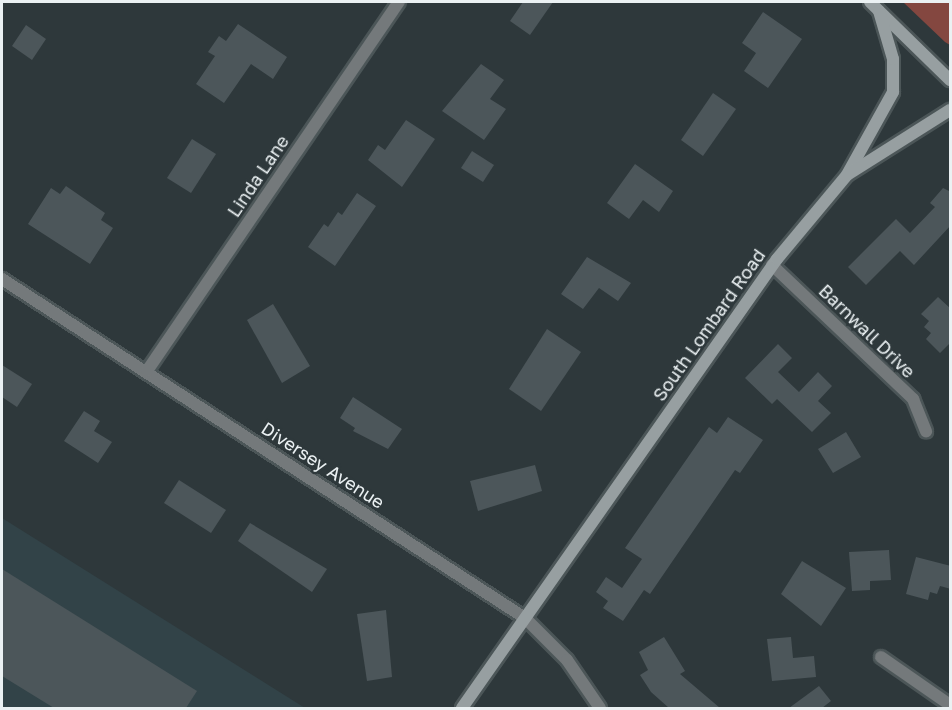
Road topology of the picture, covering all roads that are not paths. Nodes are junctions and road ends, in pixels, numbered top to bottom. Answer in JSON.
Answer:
{"nodes":[{"id":1,"x":399,"y":2,"type":"edge"},
{"id":2,"x":874,"y":6,"type":"edge"},
{"id":3,"x":951,"y":80,"type":"edge"},
{"id":4,"x":951,"y":110,"type":"edge"},
{"id":5,"x":847,"y":175,"type":"junction"},
{"id":6,"x":772,"y":265,"type":"junction"},
{"id":7,"x":2,"y":279,"type":"edge"},
{"id":8,"x":147,"y":371,"type":"junction"},
{"id":9,"x":926,"y":432,"type":"dead end"},
{"id":10,"x":525,"y":618,"type":"junction"},
{"id":11,"x":881,"y":657,"type":"dead end"},
{"id":12,"x":951,"y":705,"type":"edge"},
{"id":13,"x":462,"y":708,"type":"edge"},
{"id":14,"x":600,"y":708,"type":"edge"}],
"edges":[{"from":1,"to":8,"type":"street","name":"Linda Lane"},
{"from":2,"to":3,"type":"street"},
{"from":2,"to":5,"type":"street"},
{"from":4,"to":5,"type":"street","name":"South Lombard Road"},
{"from":5,"to":6,"type":"street","name":"South Lombard Road"},
{"from":6,"to":9,"type":"street","name":"Barnwall Drive"},
{"from":6,"to":10,"type":"street","name":"South Lombard Road"},
{"from":7,"to":8,"type":"street","name":"Diversey Avenue"},
{"from":8,"to":10,"type":"street","name":"Diversey Avenue"},
{"from":10,"to":13,"type":"street"},
{"from":10,"to":14,"type":"street","name":"Diversey Avenue"},
{"from":11,"to":12,"type":"street"}]}
